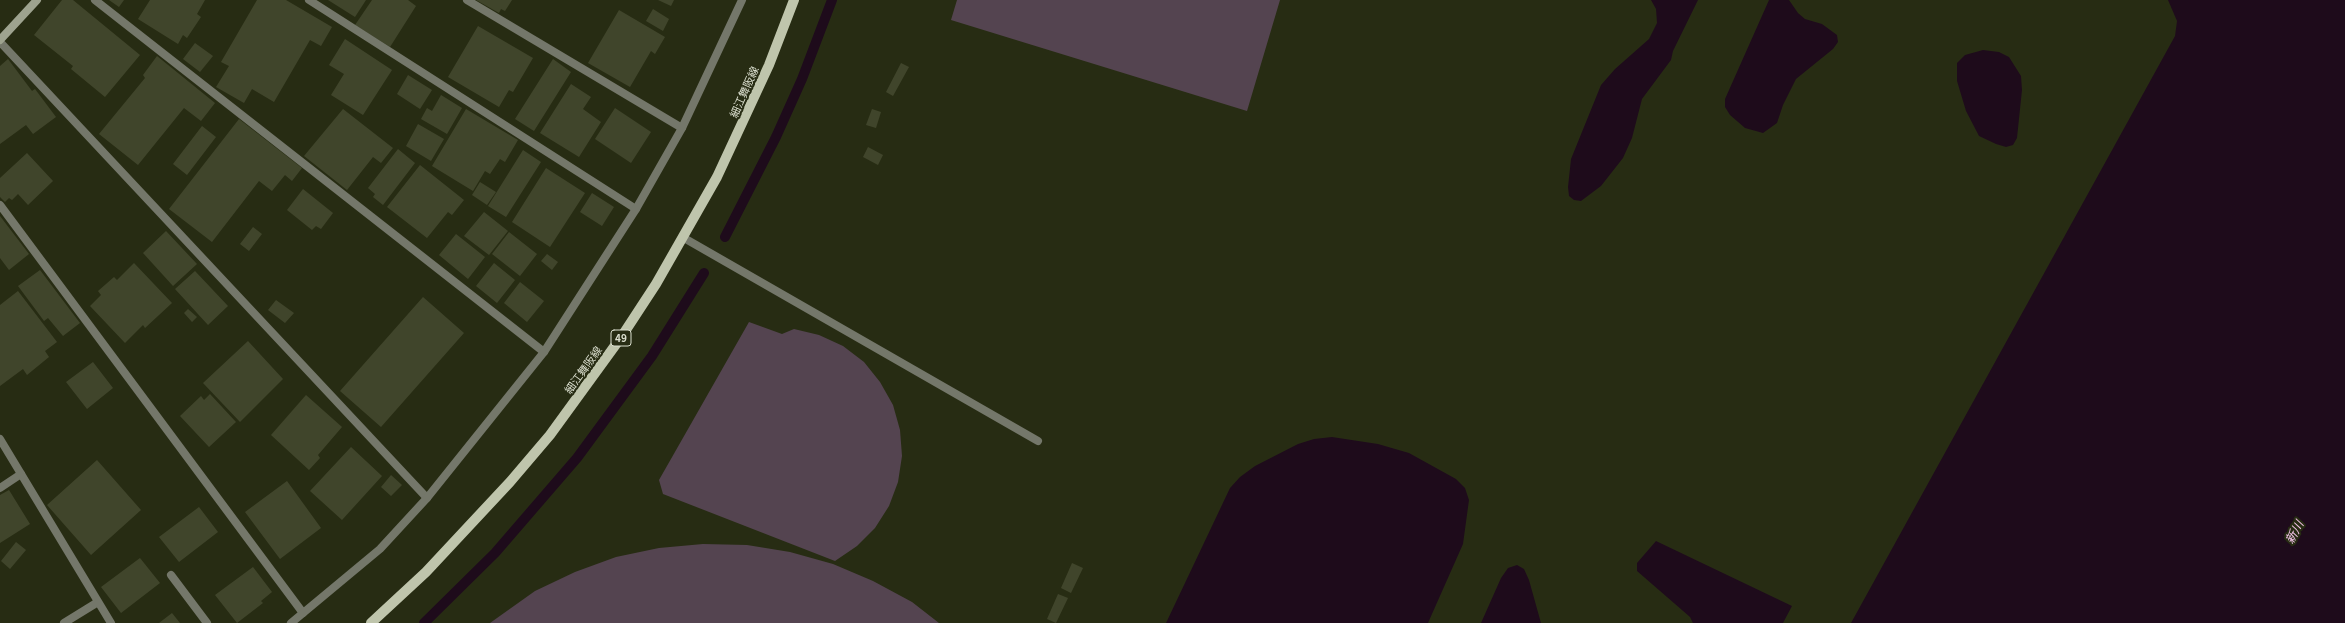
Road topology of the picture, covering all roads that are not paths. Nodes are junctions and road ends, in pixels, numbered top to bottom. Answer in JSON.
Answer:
{"nodes":[{"id":1,"x":37,"y":0,"type":"edge"},
{"id":2,"x":95,"y":0,"type":"edge"},
{"id":3,"x":308,"y":0,"type":"edge"},
{"id":4,"x":467,"y":0,"type":"edge"},
{"id":5,"x":742,"y":0,"type":"edge"},
{"id":6,"x":794,"y":0,"type":"edge"},
{"id":7,"x":0,"y":41,"type":"edge"},
{"id":8,"x":682,"y":128,"type":"junction"},
{"id":9,"x":0,"y":205,"type":"edge"},
{"id":10,"x":636,"y":210,"type":"junction"},
{"id":11,"x":684,"y":238,"type":"junction"},
{"id":12,"x":544,"y":352,"type":"junction"},
{"id":13,"x":0,"y":439,"type":"edge"},
{"id":14,"x":1038,"y":440,"type":"dead end"},
{"id":15,"x":21,"y":474,"type":"junction"},
{"id":16,"x":0,"y":488,"type":"edge"},
{"id":17,"x":427,"y":498,"type":"junction"},
{"id":18,"x":171,"y":575,"type":"dead end"},
{"id":19,"x":98,"y":602,"type":"junction"},
{"id":20,"x":303,"y":613,"type":"junction"},
{"id":21,"x":64,"y":623,"type":"edge"},
{"id":22,"x":111,"y":623,"type":"edge"},
{"id":23,"x":207,"y":623,"type":"edge"},
{"id":24,"x":291,"y":623,"type":"edge"},
{"id":25,"x":371,"y":623,"type":"edge"}],
"edges":[{"from":1,"to":7,"type":"main road"},
{"from":2,"to":12,"type":"street"},
{"from":3,"to":10,"type":"street"},
{"from":4,"to":8,"type":"street"},
{"from":5,"to":8,"type":"street"},
{"from":6,"to":11,"type":"main road","name":"細江舞阪線","number":"49"},
{"from":7,"to":17,"type":"street"},
{"from":8,"to":10,"type":"street"},
{"from":9,"to":20,"type":"street"},
{"from":10,"to":12,"type":"street"},
{"from":11,"to":14,"type":"street"},
{"from":11,"to":25,"type":"main road","name":"細江舞阪線","number":"49"},
{"from":12,"to":17,"type":"street"},
{"from":13,"to":15,"type":"street"},
{"from":15,"to":16,"type":"street"},
{"from":15,"to":19,"type":"street"},
{"from":17,"to":20,"type":"street"},
{"from":18,"to":23,"type":"street"},
{"from":19,"to":21,"type":"street"},
{"from":19,"to":22,"type":"street"},
{"from":20,"to":24,"type":"street"}]}
